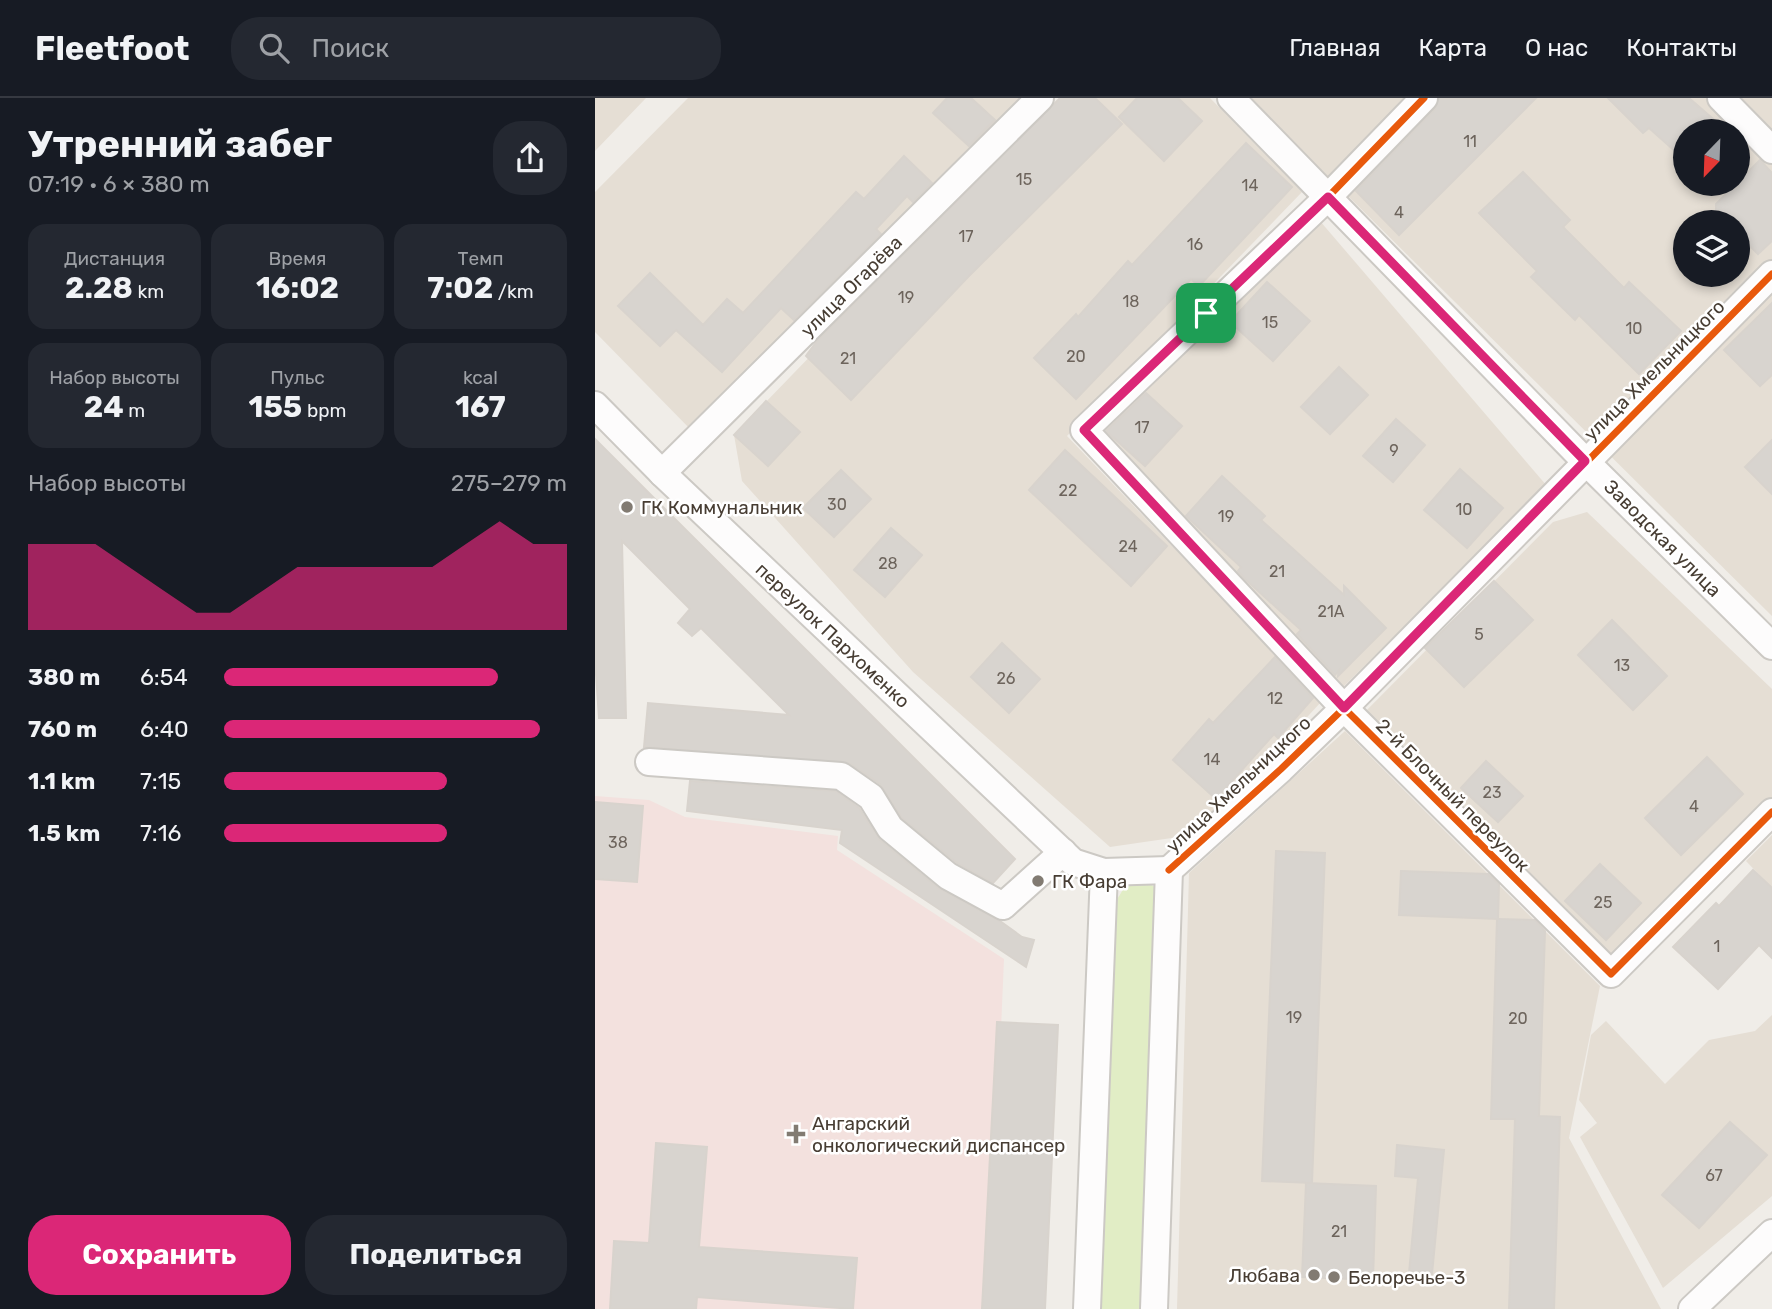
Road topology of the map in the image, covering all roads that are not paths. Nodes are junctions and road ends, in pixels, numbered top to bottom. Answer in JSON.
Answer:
{"nodes":[{"id":1,"x":1040,"y":98,"type":"edge"},
{"id":2,"x":1231,"y":98,"type":"edge"},
{"id":3,"x":1424,"y":98,"type":"edge"},
{"id":4,"x":1721,"y":98,"type":"edge"},
{"id":5,"x":1772,"y":150,"type":"edge"},
{"id":6,"x":1328,"y":197,"type":"junction"},
{"id":7,"x":1772,"y":274,"type":"edge"},
{"id":8,"x":595,"y":405,"type":"edge"},
{"id":9,"x":1585,"y":461,"type":"junction"},
{"id":10,"x":662,"y":473,"type":"junction"},
{"id":11,"x":1772,"y":646,"type":"edge"},
{"id":12,"x":1344,"y":708,"type":"junction"},
{"id":13,"x":649,"y":762,"type":"dead end"},
{"id":14,"x":1772,"y":812,"type":"edge"},
{"id":15,"x":1068,"y":857,"type":"junction"},
{"id":16,"x":1168,"y":870,"type":"junction"},
{"id":17,"x":1104,"y":872,"type":"junction"},
{"id":18,"x":1772,"y":1233,"type":"edge"},
{"id":19,"x":1087,"y":1309,"type":"edge"},
{"id":20,"x":1154,"y":1309,"type":"edge"},
{"id":21,"x":1692,"y":1309,"type":"edge"}],
"edges":[{"from":1,"to":10,"type":"street","name":"улица Огарёва"},
{"from":2,"to":6,"type":"street","name":"Заводская улица"},
{"from":3,"to":6,"type":"street","name":"2-й Блочный переулок"},
{"from":4,"to":5,"type":"street"},
{"from":6,"to":9,"type":"street","name":"Заводская улица"},
{"from":6,"to":12,"type":"street","name":"2-й Блочный переулок"},
{"from":7,"to":9,"type":"street","name":"улица Хмельницкого"},
{"from":8,"to":10,"type":"street","name":"переулок Пархоменко"},
{"from":9,"to":11,"type":"street","name":"Заводская улица"},
{"from":9,"to":12,"type":"street","name":"улица Хмельницкого"},
{"from":10,"to":15,"type":"street","name":"переулок Пархоменко"},
{"from":12,"to":14,"type":"street","name":"2-й Блочный переулок"},
{"from":12,"to":16,"type":"street","name":"улица Хмельницкого"},
{"from":13,"to":15,"type":"street"},
{"from":15,"to":17,"type":"street"},
{"from":16,"to":17,"type":"street"},
{"from":16,"to":20,"type":"street"},
{"from":17,"to":19,"type":"street"},
{"from":18,"to":21,"type":"street"}]}
